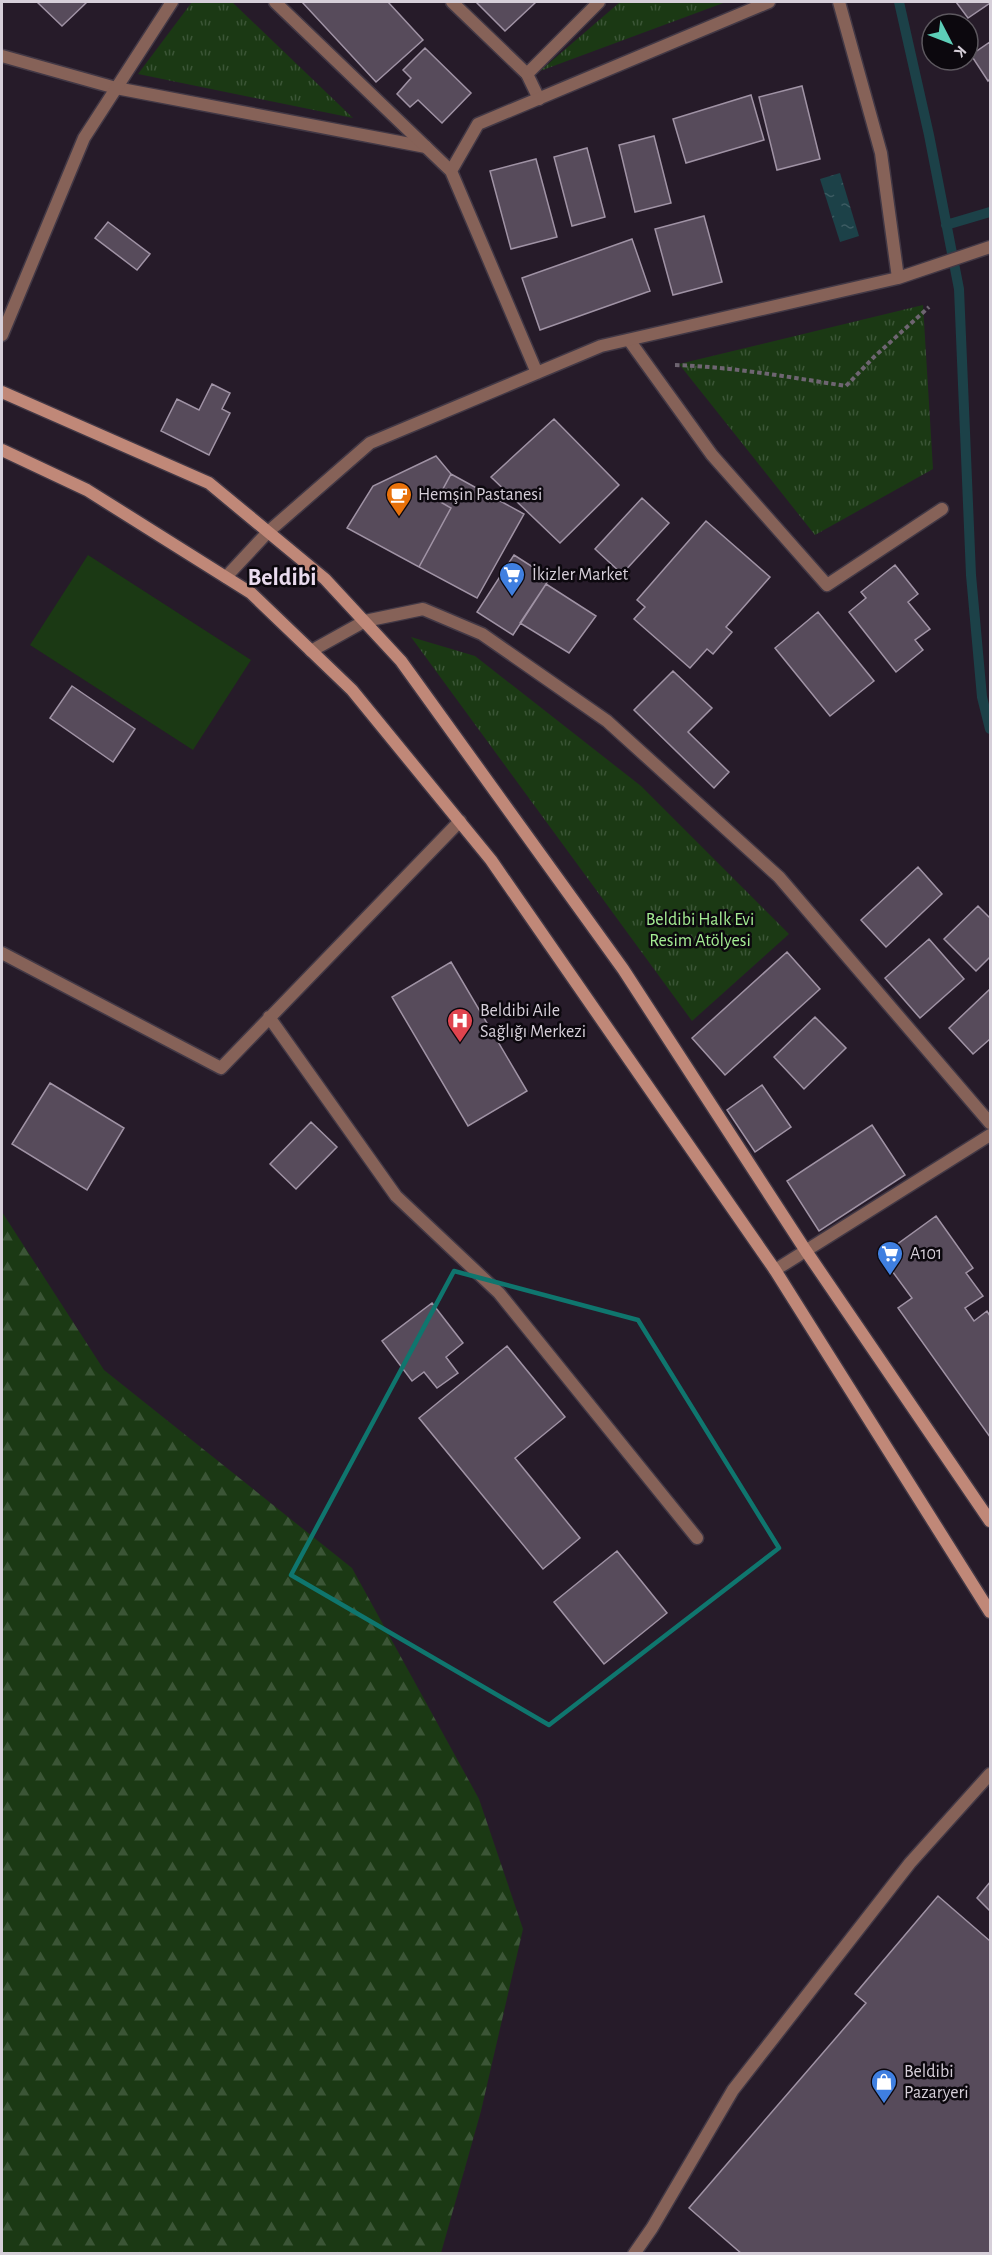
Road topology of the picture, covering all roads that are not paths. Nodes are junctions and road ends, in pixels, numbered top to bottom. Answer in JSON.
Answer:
{"nodes":[{"id":1,"x":172,"y":2,"type":"edge"},
{"id":2,"x":275,"y":2,"type":"edge"},
{"id":3,"x":452,"y":2,"type":"edge"},
{"id":4,"x":599,"y":2,"type":"edge"},
{"id":5,"x":769,"y":2,"type":"edge"},
{"id":6,"x":840,"y":2,"type":"edge"},
{"id":7,"x":2,"y":56,"type":"edge"},
{"id":8,"x":527,"y":74,"type":"junction"},
{"id":9,"x":116,"y":88,"type":"junction"},
{"id":10,"x":539,"y":99,"type":"junction"},
{"id":11,"x":426,"y":147,"type":"junction"},
{"id":12,"x":451,"y":171,"type":"junction"},
{"id":13,"x":990,"y":247,"type":"edge"},
{"id":14,"x":898,"y":278,"type":"junction"},
{"id":15,"x":2,"y":335,"type":"edge"},
{"id":16,"x":629,"y":340,"type":"junction"},
{"id":17,"x":537,"y":373,"type":"junction"},
{"id":18,"x":2,"y":392,"type":"edge"},
{"id":19,"x":2,"y":450,"type":"edge"},
{"id":20,"x":942,"y":509,"type":"dead end"},
{"id":21,"x":268,"y":532,"type":"junction"},
{"id":22,"x":226,"y":577,"type":"junction"},
{"id":23,"x":365,"y":621,"type":"junction"},
{"id":24,"x":311,"y":651,"type":"junction"},
{"id":25,"x":460,"y":821,"type":"junction"},
{"id":26,"x":2,"y":953,"type":"edge"},
{"id":27,"x":269,"y":1017,"type":"junction"},
{"id":28,"x":990,"y":1123,"type":"edge"},
{"id":29,"x":990,"y":1135,"type":"edge"},
{"id":30,"x":806,"y":1251,"type":"junction"},
{"id":31,"x":775,"y":1270,"type":"junction"},
{"id":32,"x":990,"y":1521,"type":"edge"},
{"id":33,"x":697,"y":1538,"type":"dead end"},
{"id":34,"x":990,"y":1612,"type":"edge"},
{"id":35,"x":990,"y":1774,"type":"edge"},
{"id":36,"x":634,"y":2253,"type":"edge"}],
"edges":[{"from":1,"to":9,"type":"street"},
{"from":2,"to":11,"type":"street"},
{"from":3,"to":8,"type":"street"},
{"from":4,"to":8,"type":"street"},
{"from":5,"to":10,"type":"street"},
{"from":6,"to":14,"type":"street"},
{"from":7,"to":9,"type":"street"},
{"from":8,"to":10,"type":"street"},
{"from":9,"to":11,"type":"street"},
{"from":9,"to":15,"type":"street"},
{"from":10,"to":12,"type":"street"},
{"from":11,"to":12,"type":"street"},
{"from":12,"to":17,"type":"street"},
{"from":13,"to":14,"type":"street"},
{"from":14,"to":16,"type":"street"},
{"from":16,"to":17,"type":"street"},
{"from":16,"to":20,"type":"street"},
{"from":17,"to":21,"type":"street"},
{"from":18,"to":21,"type":"street"},
{"from":19,"to":22,"type":"street"},
{"from":21,"to":22,"type":"street"},
{"from":21,"to":23,"type":"street"},
{"from":22,"to":24,"type":"street"},
{"from":23,"to":24,"type":"street"},
{"from":23,"to":28,"type":"street"},
{"from":23,"to":30,"type":"street"},
{"from":24,"to":25,"type":"street"},
{"from":25,"to":27,"type":"street"},
{"from":25,"to":31,"type":"street"},
{"from":26,"to":27,"type":"street"},
{"from":27,"to":33,"type":"street"},
{"from":29,"to":30,"type":"street"},
{"from":30,"to":31,"type":"street"},
{"from":30,"to":32,"type":"street"},
{"from":31,"to":34,"type":"street"},
{"from":35,"to":36,"type":"street"}]}
